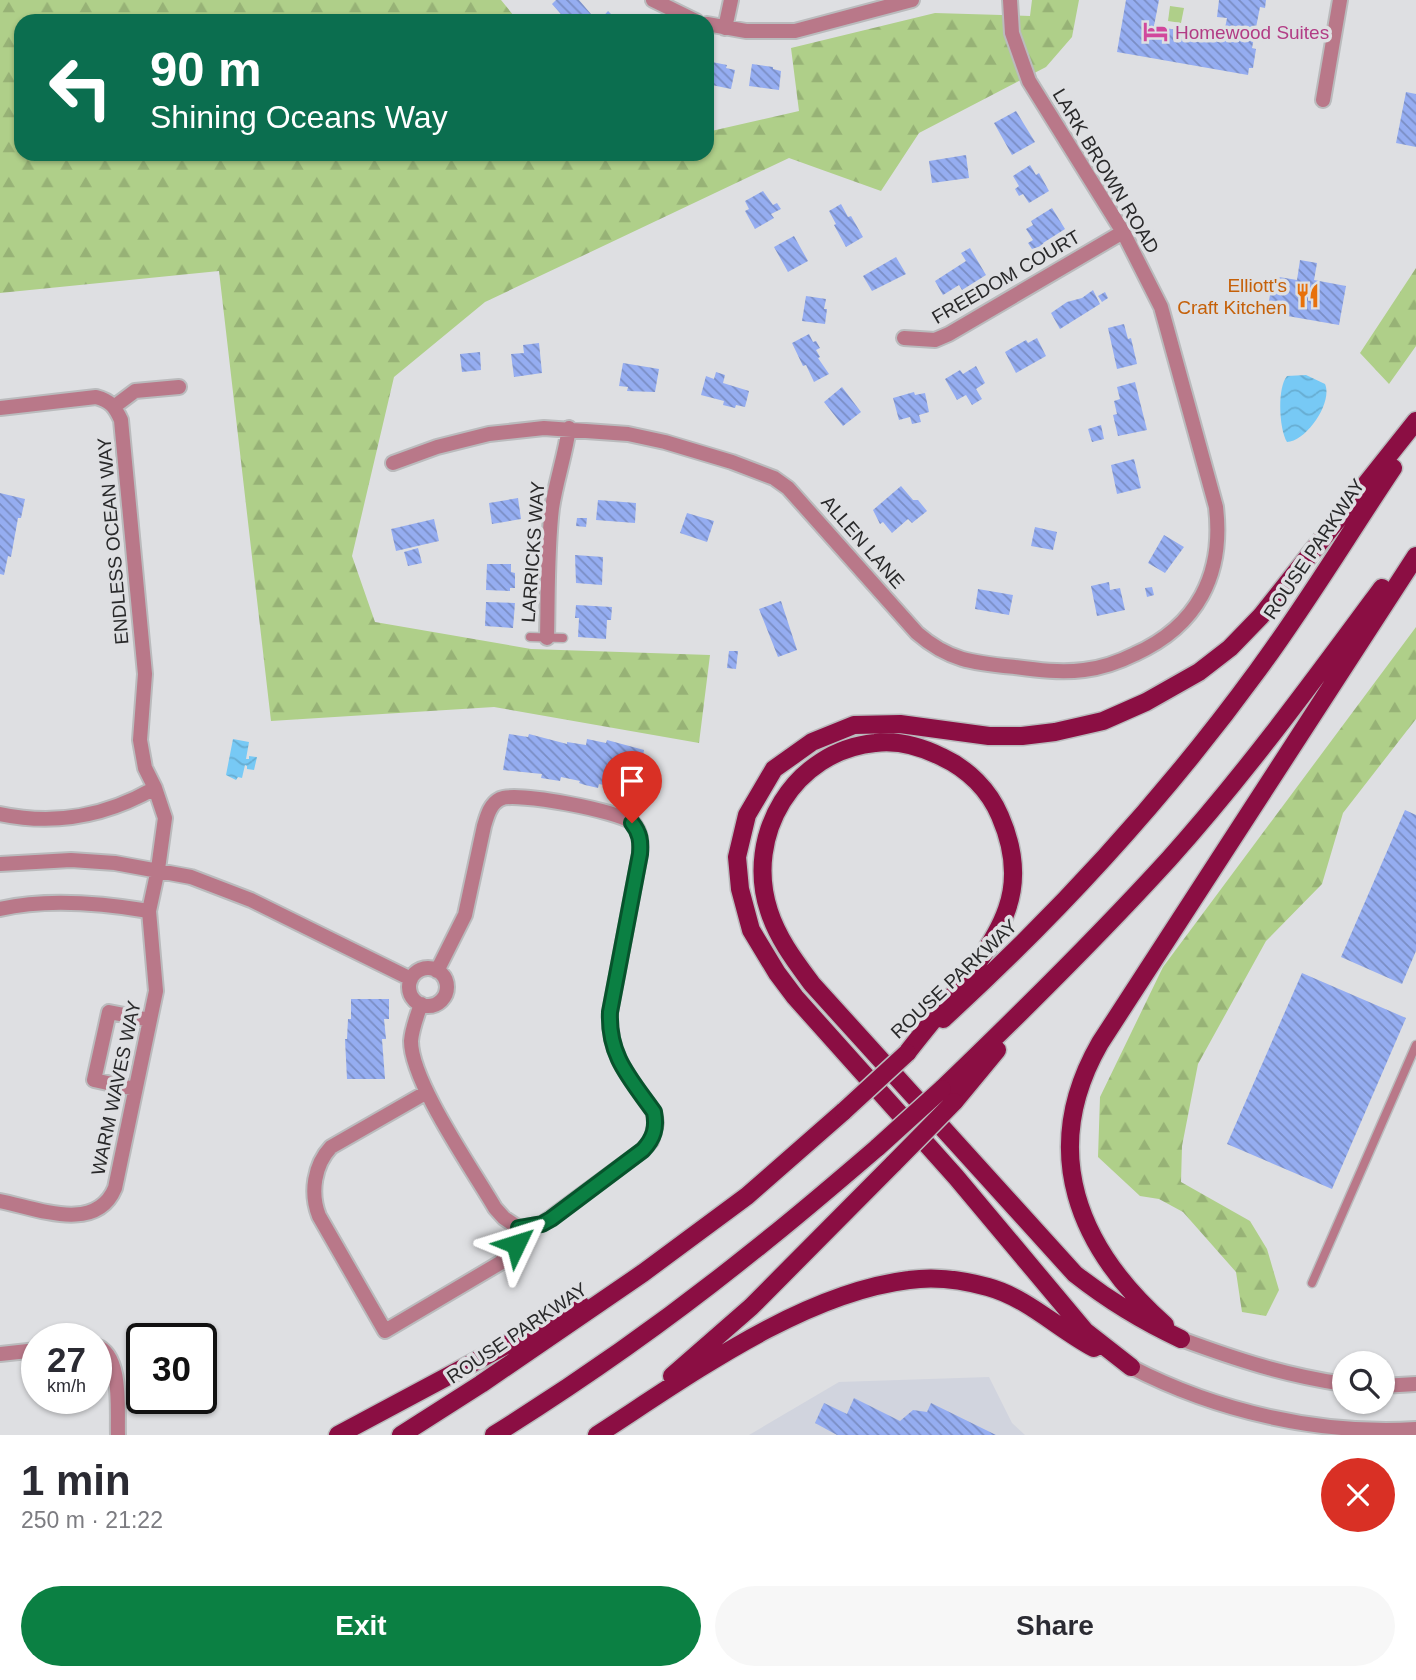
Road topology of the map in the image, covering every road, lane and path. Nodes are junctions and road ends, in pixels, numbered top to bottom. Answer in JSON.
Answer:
{"nodes":[{"id":1,"x":653,"y":0,"type":"edge"},
{"id":2,"x":731,"y":0,"type":"edge"},
{"id":3,"x":912,"y":0,"type":"edge"},
{"id":4,"x":1010,"y":0,"type":"edge"},
{"id":5,"x":1340,"y":0,"type":"edge"},
{"id":6,"x":682,"y":14,"type":"edge"},
{"id":7,"x":714,"y":26,"type":"edge"},
{"id":8,"x":725,"y":28,"type":"junction"},
{"id":9,"x":1322,"y":100,"type":"dead end"},
{"id":10,"x":1123,"y":232,"type":"junction"},
{"id":11,"x":904,"y":338,"type":"dead end"},
{"id":12,"x":179,"y":387,"type":"dead end"},
{"id":13,"x":115,"y":406,"type":"junction"},
{"id":14,"x":0,"y":408,"type":"edge"},
{"id":15,"x":1416,"y":421,"type":"edge"},
{"id":16,"x":569,"y":428,"type":"junction"},
{"id":17,"x":1416,"y":432,"type":"edge"},
{"id":18,"x":393,"y":463,"type":"dead end"},
{"id":19,"x":1217,"y":524,"type":"joint"},
{"id":20,"x":1416,"y":542,"type":"edge"},
{"id":21,"x":1416,"y":556,"type":"edge"},
{"id":22,"x":530,"y":637,"type":"dead end"},
{"id":23,"x":547,"y":638,"type":"junction"},
{"id":24,"x":563,"y":638,"type":"dead end"},
{"id":25,"x":155,"y":788,"type":"junction"},
{"id":26,"x":0,"y":814,"type":"edge"},
{"id":27,"x":0,"y":864,"type":"edge"},
{"id":28,"x":158,"y":869,"type":"junction"},
{"id":29,"x":0,"y":909,"type":"edge"},
{"id":30,"x":149,"y":911,"type":"junction"},
{"id":31,"x":437,"y":971,"type":"junction"},
{"id":32,"x":411,"y":979,"type":"junction"},
{"id":33,"x":421,"y":1004,"type":"junction"},
{"id":34,"x":150,"y":1020,"type":"junction"},
{"id":35,"x":1416,"y":1045,"type":"edge"},
{"id":36,"x":907,"y":1053,"type":"junction"},
{"id":37,"x":135,"y":1089,"type":"junction"},
{"id":38,"x":427,"y":1092,"type":"junction"},
{"id":39,"x":948,"y":1096,"type":"junction"},
{"id":40,"x":0,"y":1201,"type":"edge"},
{"id":41,"x":519,"y":1228,"type":"junction"},
{"id":42,"x":643,"y":1273,"type":"junction"},
{"id":43,"x":1312,"y":1283,"type":"dead end"},
{"id":44,"x":1181,"y":1339,"type":"junction"},
{"id":45,"x":21,"y":1352,"type":"edge"},
{"id":46,"x":0,"y":1354,"type":"edge"},
{"id":47,"x":112,"y":1360,"type":"edge"},
{"id":48,"x":1131,"y":1367,"type":"junction"},
{"id":49,"x":1332,"y":1382,"type":"edge"},
{"id":50,"x":1416,"y":1384,"type":"edge"},
{"id":51,"x":1395,"y":1385,"type":"edge"},
{"id":52,"x":1416,"y":1429,"type":"edge"},
{"id":53,"x":600,"y":1433,"type":"edge"},
{"id":54,"x":118,"y":1435,"type":"edge"},
{"id":55,"x":338,"y":1435,"type":"edge"},
{"id":56,"x":401,"y":1435,"type":"edge"},
{"id":57,"x":494,"y":1435,"type":"edge"}],
"edges":[{"from":1,"to":6,"type":"street"},
{"from":2,"to":8,"type":"street"},
{"from":3,"to":8,"type":"street"},
{"from":4,"to":10,"type":"street","name":"LARK BROWN ROAD"},
{"from":5,"to":9,"type":"street"},
{"from":7,"to":8,"type":"street"},
{"from":10,"to":11,"type":"street","name":"FREEDOM COURT"},
{"from":10,"to":19,"type":"street","name":"LARK BROWN ROAD"},
{"from":12,"to":13,"type":"street"},
{"from":13,"to":14,"type":"street"},
{"from":13,"to":25,"type":"street","name":"ENDLESS OCEAN WAY"},
{"from":15,"to":48,"type":"main road"},
{"from":16,"to":18,"type":"street","name":"ALLEN LANE"},
{"from":16,"to":19,"type":"street","name":"ALLEN LANE"},
{"from":16,"to":23,"type":"street","name":"LARRICKS WAY"},
{"from":17,"to":36,"type":"main road","name":"ROUSE PARKWAY"},
{"from":20,"to":39,"type":"main road"},
{"from":21,"to":44,"type":"main road"},
{"from":22,"to":23,"type":"lane"},
{"from":23,"to":24,"type":"lane"},
{"from":25,"to":26,"type":"street"},
{"from":25,"to":28,"type":"street","name":"ENDLESS OCEAN WAY"},
{"from":27,"to":28,"type":"street"},
{"from":28,"to":30,"type":"street","name":"WARM WAVES WAY"},
{"from":28,"to":32,"type":"street"},
{"from":29,"to":30,"type":"street"},
{"from":30,"to":34,"type":"street","name":"WARM WAVES WAY"},
{"from":31,"to":32,"type":"street"},
{"from":31,"to":33,"type":"street"},
{"from":31,"to":41,"type":"street"},
{"from":32,"to":33,"type":"street"},
{"from":33,"to":38,"type":"street"},
{"from":34,"to":37,"type":"street","name":"WARM WAVES WAY"},
{"from":34,"to":37,"type":"street"},
{"from":35,"to":43,"type":"lane"},
{"from":36,"to":42,"type":"main road","name":"ROUSE PARKWAY","bridge":true},
{"from":36,"to":44,"type":"main road"},
{"from":37,"to":40,"type":"street","name":"WARM WAVES WAY"},
{"from":38,"to":41,"type":"street"},
{"from":38,"to":41,"type":"street"},
{"from":39,"to":53,"type":"main road","bridge":true},
{"from":39,"to":57,"type":"main road","bridge":true},
{"from":42,"to":55,"type":"main road"},
{"from":42,"to":56,"type":"main road","name":"ROUSE PARKWAY"},
{"from":44,"to":49,"type":"street"},
{"from":45,"to":46,"type":"street"},
{"from":47,"to":54,"type":"street"},
{"from":48,"to":52,"type":"street"},
{"from":48,"to":53,"type":"main road"},
{"from":50,"to":51,"type":"street"}]}
